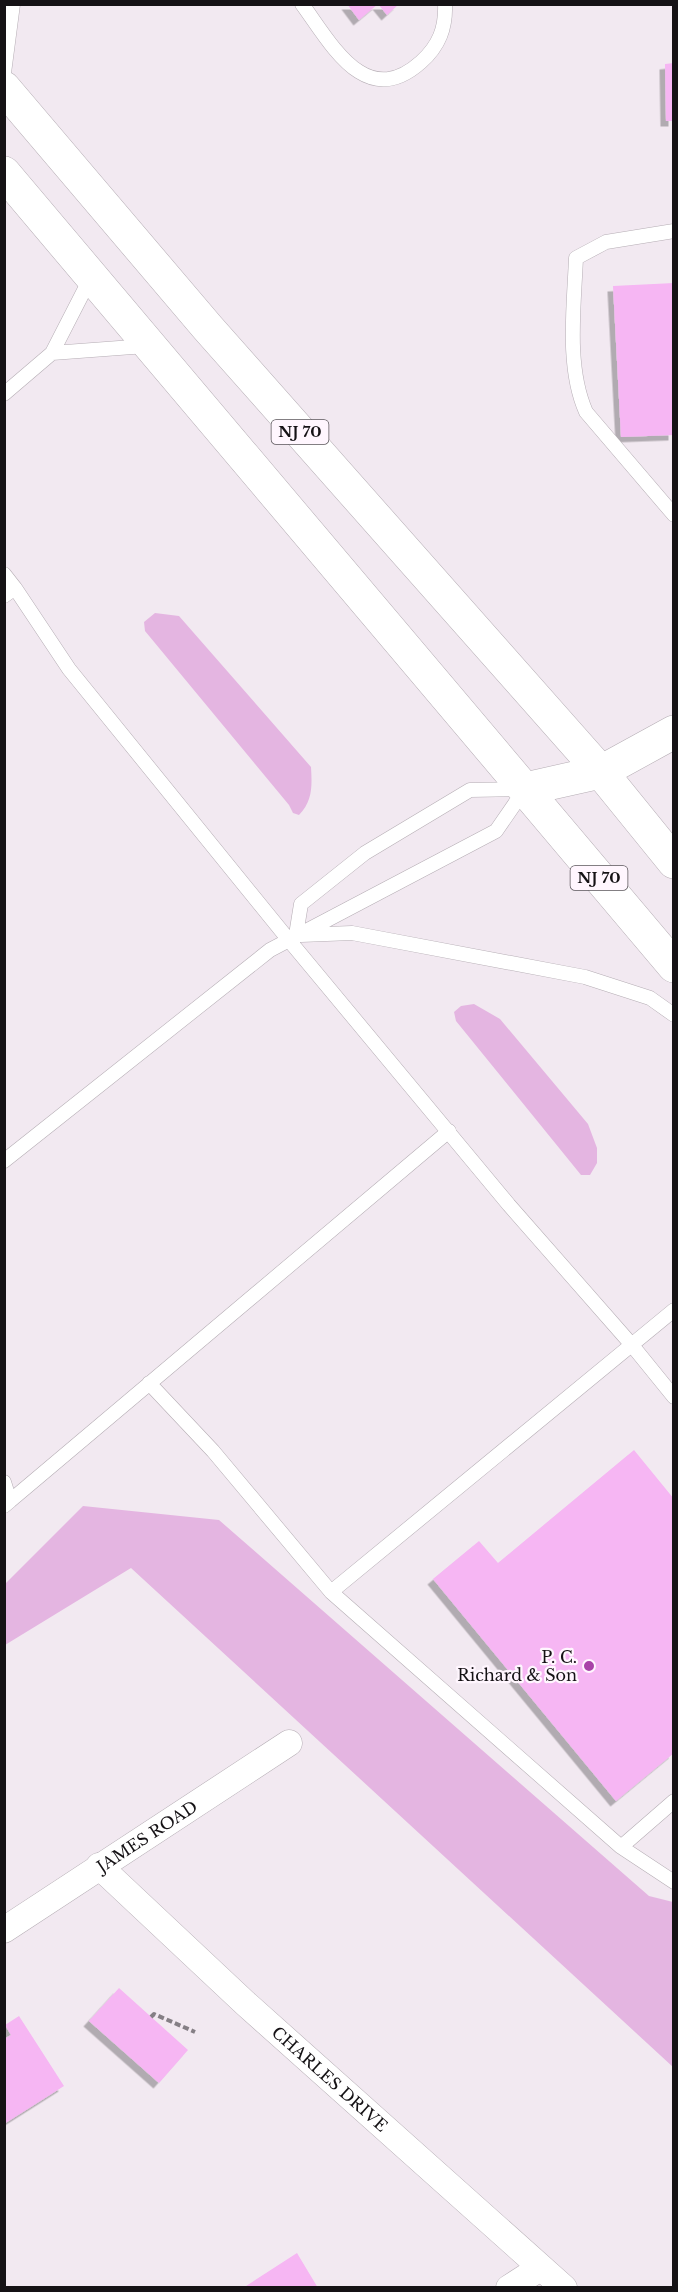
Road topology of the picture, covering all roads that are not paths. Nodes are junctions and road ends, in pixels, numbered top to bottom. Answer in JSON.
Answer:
{"nodes":[{"id":1,"x":13,"y":4,"type":"edge"},
{"id":2,"x":302,"y":4,"type":"edge"},
{"id":3,"x":445,"y":4,"type":"edge"},
{"id":4,"x":4,"y":73,"type":"edge"},
{"id":5,"x":4,"y":88,"type":"edge"},
{"id":6,"x":4,"y":173,"type":"edge"},
{"id":7,"x":674,"y":231,"type":"edge"},
{"id":8,"x":92,"y":275,"type":"junction"},
{"id":9,"x":150,"y":346,"type":"junction"},
{"id":10,"x":52,"y":353,"type":"junction"},
{"id":11,"x":4,"y":394,"type":"edge"},
{"id":12,"x":674,"y":515,"type":"edge"},
{"id":13,"x":4,"y":574,"type":"edge"},
{"id":14,"x":10,"y":592,"type":"edge"},
{"id":15,"x":674,"y":732,"type":"edge"},
{"id":16,"x":601,"y":772,"type":"junction"},
{"id":17,"x":525,"y":789,"type":"junction"},
{"id":18,"x":674,"y":861,"type":"edge"},
{"id":19,"x":292,"y":937,"type":"junction"},
{"id":20,"x":674,"y":966,"type":"edge"},
{"id":21,"x":674,"y":1015,"type":"edge"},
{"id":22,"x":449,"y":1131,"type":"junction"},
{"id":23,"x":4,"y":1161,"type":"edge"},
{"id":24,"x":674,"y":1310,"type":"edge"},
{"id":25,"x":631,"y":1344,"type":"junction"},
{"id":26,"x":149,"y":1383,"type":"junction"},
{"id":27,"x":674,"y":1397,"type":"edge"},
{"id":28,"x":4,"y":1482,"type":"edge"},
{"id":29,"x":7,"y":1504,"type":"edge"},
{"id":30,"x":331,"y":1592,"type":"junction"},
{"id":31,"x":289,"y":1743,"type":"dead end"},
{"id":32,"x":674,"y":1801,"type":"edge"},
{"id":33,"x":621,"y":1847,"type":"junction"},
{"id":34,"x":99,"y":1866,"type":"junction"},
{"id":35,"x":674,"y":1882,"type":"edge"},
{"id":36,"x":4,"y":1930,"type":"edge"},
{"id":37,"x":540,"y":2268,"type":"junction"},
{"id":38,"x":509,"y":2288,"type":"edge"},
{"id":39,"x":564,"y":2288,"type":"edge"}],
"edges":[{"from":1,"to":4,"type":"lane"},
{"from":2,"to":3,"type":"lane"},
{"from":5,"to":16,"type":"main road","number":"NJ 70"},
{"from":6,"to":8,"type":"main road","number":"NJ 70"},
{"from":7,"to":12,"type":"lane"},
{"from":8,"to":9,"type":"main road","number":"NJ 70"},
{"from":8,"to":10,"type":"lane"},
{"from":9,"to":10,"type":"lane"},
{"from":9,"to":17,"type":"main road","number":"NJ 70"},
{"from":10,"to":11,"type":"lane"},
{"from":13,"to":14,"type":"lane"},
{"from":14,"to":19,"type":"lane"},
{"from":15,"to":16,"type":"main road"},
{"from":16,"to":17,"type":"main road"},
{"from":16,"to":18,"type":"main road","number":"NJ 70"},
{"from":17,"to":19,"type":"lane"},
{"from":17,"to":19,"type":"lane"},
{"from":17,"to":20,"type":"main road","number":"NJ 70"},
{"from":19,"to":21,"type":"lane"},
{"from":19,"to":22,"type":"lane"},
{"from":19,"to":23,"type":"lane"},
{"from":22,"to":25,"type":"lane"},
{"from":22,"to":26,"type":"lane"},
{"from":24,"to":25,"type":"lane"},
{"from":25,"to":27,"type":"lane"},
{"from":25,"to":30,"type":"lane"},
{"from":26,"to":29,"type":"lane"},
{"from":26,"to":30,"type":"lane"},
{"from":28,"to":29,"type":"lane"},
{"from":30,"to":33,"type":"lane"},
{"from":31,"to":34,"type":"street","name":"JAMES ROAD"},
{"from":32,"to":33,"type":"lane"},
{"from":33,"to":35,"type":"lane"},
{"from":34,"to":36,"type":"street","name":"JAMES ROAD"},
{"from":34,"to":37,"type":"street","name":"CHARLES DRIVE"},
{"from":37,"to":38,"type":"street"},
{"from":37,"to":39,"type":"street","name":"CHARLES DRIVE"}]}
